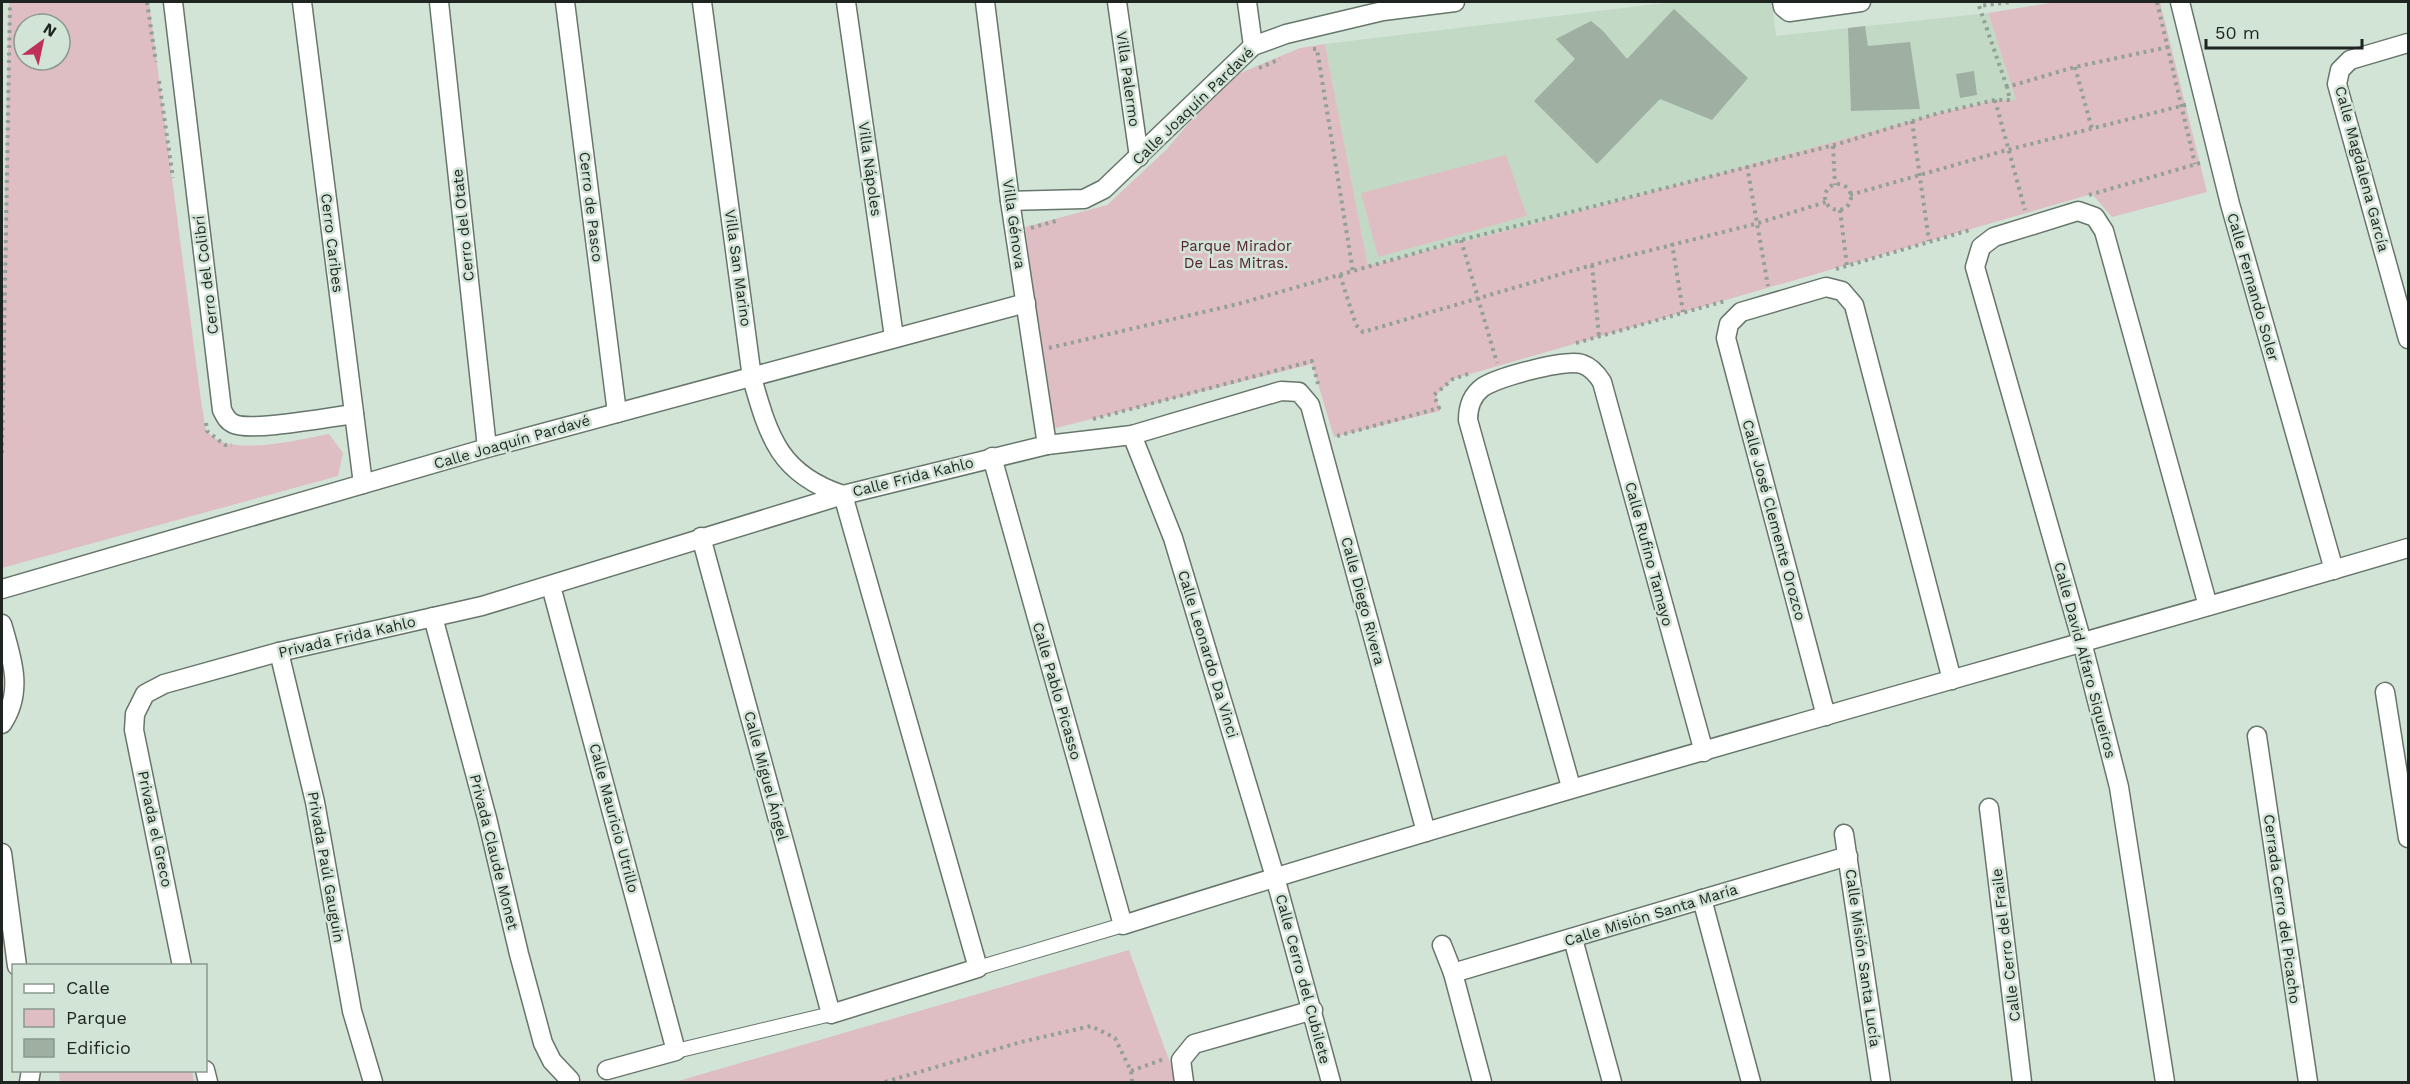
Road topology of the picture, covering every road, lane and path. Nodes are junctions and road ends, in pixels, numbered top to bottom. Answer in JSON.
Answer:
{"nodes":[{"id":1,"x":10,"y":2,"type":"edge"},
{"id":2,"x":147,"y":2,"type":"edge"},
{"id":3,"x":173,"y":2,"type":"edge"},
{"id":4,"x":302,"y":2,"type":"edge"},
{"id":5,"x":439,"y":2,"type":"edge"},
{"id":6,"x":565,"y":2,"type":"edge"},
{"id":7,"x":702,"y":2,"type":"edge"},
{"id":8,"x":846,"y":2,"type":"edge"},
{"id":9,"x":985,"y":2,"type":"edge"},
{"id":10,"x":1117,"y":2,"type":"edge"},
{"id":11,"x":1247,"y":2,"type":"edge"},
{"id":12,"x":1455,"y":2,"type":"edge"},
{"id":13,"x":1860,"y":2,"type":"edge"},
{"id":14,"x":2010,"y":2,"type":"edge"},
{"id":15,"x":2157,"y":2,"type":"edge"},
{"id":16,"x":2180,"y":2,"type":"edge"},
{"id":17,"x":1383,"y":6,"type":"edge"},
{"id":18,"x":1787,"y":7,"type":"edge"},
{"id":19,"x":2189,"y":42,"type":"junction"},
{"id":20,"x":2409,"y":43,"type":"edge"},
{"id":21,"x":1253,"y":46,"type":"junction"},
{"id":22,"x":2166,"y":47,"type":"junction"},
{"id":23,"x":1317,"y":49,"type":"dead end"},
{"id":24,"x":156,"y":62,"type":"dead end"},
{"id":25,"x":2075,"y":67,"type":"junction"},
{"id":26,"x":2007,"y":87,"type":"junction"},
{"id":27,"x":1995,"y":100,"type":"junction"},
{"id":28,"x":2203,"y":101,"type":"junction"},
{"id":29,"x":2182,"y":106,"type":"junction"},
{"id":30,"x":1912,"y":121,"type":"junction"},
{"id":31,"x":2092,"y":129,"type":"junction"},
{"id":32,"x":1833,"y":146,"type":"junction"},
{"id":33,"x":2007,"y":150,"type":"junction"},
{"id":34,"x":1139,"y":157,"type":"junction"},
{"id":35,"x":2195,"y":164,"type":"dead end"},
{"id":36,"x":1747,"y":166,"type":"junction"},
{"id":37,"x":1920,"y":174,"type":"junction"},
{"id":38,"x":1835,"y":185,"type":"junction"},
{"id":39,"x":1850,"y":195,"type":"junction"},
{"id":40,"x":1010,"y":201,"type":"junction"},
{"id":41,"x":1826,"y":202,"type":"junction"},
{"id":42,"x":1840,"y":210,"type":"junction"},
{"id":43,"x":2026,"y":213,"type":"dead end"},
{"id":44,"x":1755,"y":224,"type":"junction"},
{"id":45,"x":1028,"y":228,"type":"dead end"},
{"id":46,"x":1029,"y":239,"type":"dead end"},
{"id":47,"x":1461,"y":240,"type":"junction"},
{"id":48,"x":1929,"y":241,"type":"dead end"},
{"id":49,"x":1672,"y":243,"type":"junction"},
{"id":50,"x":1592,"y":265,"type":"junction"},
{"id":51,"x":1847,"y":266,"type":"dead end"},
{"id":52,"x":1353,"y":272,"type":"junction"},
{"id":53,"x":1340,"y":275,"type":"junction"},
{"id":54,"x":1768,"y":289,"type":"dead end"},
{"id":55,"x":1478,"y":299,"type":"junction"},
{"id":56,"x":1026,"y":303,"type":"junction"},
{"id":57,"x":1683,"y":312,"type":"dead end"},
{"id":58,"x":1599,"y":336,"type":"dead end"},
{"id":59,"x":894,"y":337,"type":"junction"},
{"id":60,"x":2409,"y":339,"type":"edge"},
{"id":61,"x":1043,"y":349,"type":"dead end"},
{"id":62,"x":1498,"y":366,"type":"dead end"},
{"id":63,"x":752,"y":378,"type":"junction"},
{"id":64,"x":1281,"y":391,"type":"joint"},
{"id":65,"x":1322,"y":395,"type":"dead end"},
{"id":66,"x":617,"y":413,"type":"junction"},
{"id":67,"x":354,"y":414,"type":"junction"},
{"id":68,"x":1086,"y":420,"type":"dead end"},
{"id":69,"x":1132,"y":435,"type":"junction"},
{"id":70,"x":1047,"y":445,"type":"junction"},
{"id":71,"x":487,"y":448,"type":"junction"},
{"id":72,"x":2,"y":453,"type":"edge"},
{"id":73,"x":992,"y":457,"type":"junction"},
{"id":74,"x":363,"y":484,"type":"junction"},
{"id":75,"x":843,"y":495,"type":"junction"},
{"id":76,"x":700,"y":537,"type":"junction"},
{"id":77,"x":2409,"y":548,"type":"edge"},
{"id":78,"x":2334,"y":570,"type":"junction"},
{"id":79,"x":551,"y":585,"type":"junction"},
{"id":80,"x":2,"y":589,"type":"edge"},
{"id":81,"x":2208,"y":606,"type":"junction"},
{"id":82,"x":433,"y":617,"type":"junction"},
{"id":83,"x":2,"y":624,"type":"edge"},
{"id":84,"x":2082,"y":642,"type":"junction"},
{"id":85,"x":279,"y":652,"type":"junction"},
{"id":86,"x":1952,"y":680,"type":"junction"},
{"id":87,"x":2385,"y":692,"type":"dead end"},
{"id":88,"x":145,"y":694,"type":"joint"},
{"id":89,"x":1826,"y":716,"type":"junction"},
{"id":90,"x":2,"y":724,"type":"edge"},
{"id":91,"x":2257,"y":736,"type":"dead end"},
{"id":92,"x":1704,"y":752,"type":"junction"},
{"id":93,"x":1571,"y":787,"type":"junction"},
{"id":94,"x":1989,"y":808,"type":"dead end"},
{"id":95,"x":1426,"y":832,"type":"junction"},
{"id":96,"x":1844,"y":834,"type":"dead end"},
{"id":97,"x":2409,"y":838,"type":"edge"},
{"id":98,"x":2,"y":853,"type":"edge"},
{"id":99,"x":1848,"y":856,"type":"junction"},
{"id":100,"x":1275,"y":877,"type":"junction"},
{"id":101,"x":1702,"y":899,"type":"junction"},
{"id":102,"x":1123,"y":925,"type":"junction"},
{"id":103,"x":1573,"y":939,"type":"junction"},
{"id":104,"x":1442,"y":945,"type":"dead end"},
{"id":105,"x":17,"y":964,"type":"edge"},
{"id":106,"x":182,"y":964,"type":"edge"},
{"id":107,"x":978,"y":969,"type":"junction"},
{"id":108,"x":1453,"y":973,"type":"junction"},
{"id":109,"x":1313,"y":1010,"type":"junction"},
{"id":110,"x":831,"y":1014,"type":"junction"},
{"id":111,"x":676,"y":1051,"type":"junction"},
{"id":112,"x":1185,"y":1052,"type":"junction"},
{"id":113,"x":606,"y":1070,"type":"dead end"},
{"id":114,"x":1131,"y":1071,"type":"junction"},
{"id":115,"x":570,"y":1080,"type":"dead end"},
{"id":116,"x":373,"y":1083,"type":"edge"},
{"id":117,"x":885,"y":1083,"type":"edge"},
{"id":118,"x":1132,"y":1083,"type":"edge"},
{"id":119,"x":1184,"y":1083,"type":"edge"},
{"id":120,"x":1331,"y":1083,"type":"edge"},
{"id":121,"x":1482,"y":1083,"type":"edge"},
{"id":122,"x":1612,"y":1083,"type":"edge"},
{"id":123,"x":1751,"y":1083,"type":"edge"},
{"id":124,"x":1881,"y":1083,"type":"edge"},
{"id":125,"x":2022,"y":1083,"type":"edge"},
{"id":126,"x":2165,"y":1083,"type":"edge"},
{"id":127,"x":2308,"y":1083,"type":"edge"}],
"edges":[{"from":1,"to":72,"type":"path"},
{"from":2,"to":24,"type":"path"},
{"from":3,"to":67,"type":"street","name":"Cerro del Colibrí"},
{"from":4,"to":67,"type":"street","name":"Cerro Caribes"},
{"from":5,"to":71,"type":"street","name":"Cerro del Otate"},
{"from":6,"to":66,"type":"street","name":"Cerro de Pasco"},
{"from":7,"to":63,"type":"street","name":"Villa San Marino"},
{"from":8,"to":59,"type":"street","name":"Villa Nápoles"},
{"from":9,"to":40,"type":"street","name":"Villa Génova"},
{"from":10,"to":34,"type":"street","name":"Villa Palermo"},
{"from":11,"to":21,"type":"street"},
{"from":12,"to":17,"type":"street","name":"Calle Joaquín Pardavé"},
{"from":13,"to":18,"type":"street"},
{"from":14,"to":26,"type":"path"},
{"from":15,"to":22,"type":"path"},
{"from":16,"to":19,"type":"street","name":"Calle Fernando Soler"},
{"from":17,"to":21,"type":"street","name":"Calle Joaquín Pardavé"},
{"from":19,"to":22,"type":"path"},
{"from":19,"to":28,"type":"street","name":"Calle Fernando Soler"},
{"from":20,"to":60,"type":"street","name":"Calle Magdalena García"},
{"from":21,"to":34,"type":"street","name":"Calle Joaquín Pardavé"},
{"from":22,"to":25,"type":"path"},
{"from":22,"to":29,"type":"path"},
{"from":23,"to":52,"type":"path"},
{"from":25,"to":26,"type":"path"},
{"from":25,"to":31,"type":"path"},
{"from":26,"to":27,"type":"path"},
{"from":27,"to":30,"type":"path"},
{"from":27,"to":33,"type":"path"},
{"from":28,"to":29,"type":"path"},
{"from":28,"to":78,"type":"street","name":"Calle Fernando Soler"},
{"from":29,"to":31,"type":"path"},
{"from":29,"to":35,"type":"path"},
{"from":30,"to":32,"type":"path"},
{"from":30,"to":37,"type":"path"},
{"from":31,"to":33,"type":"path"},
{"from":32,"to":36,"type":"path"},
{"from":32,"to":38,"type":"path"},
{"from":33,"to":37,"type":"path"},
{"from":33,"to":43,"type":"path"},
{"from":34,"to":40,"type":"street","name":"Calle Joaquín Pardavé"},
{"from":36,"to":44,"type":"path"},
{"from":36,"to":47,"type":"path"},
{"from":37,"to":39,"type":"path"},
{"from":37,"to":48,"type":"path"},
{"from":38,"to":39,"type":"path"},
{"from":38,"to":41,"type":"path"},
{"from":39,"to":42,"type":"path"},
{"from":40,"to":56,"type":"street","name":"Villa Génova"},
{"from":41,"to":42,"type":"path"},
{"from":41,"to":44,"type":"path"},
{"from":42,"to":51,"type":"path"},
{"from":44,"to":49,"type":"path"},
{"from":44,"to":54,"type":"path"},
{"from":45,"to":46,"type":"path"},
{"from":47,"to":52,"type":"path"},
{"from":47,"to":55,"type":"path"},
{"from":49,"to":50,"type":"path"},
{"from":49,"to":57,"type":"path"},
{"from":50,"to":55,"type":"path"},
{"from":50,"to":58,"type":"path"},
{"from":52,"to":53,"type":"path"},
{"from":53,"to":55,"type":"path"},
{"from":53,"to":61,"type":"path"},
{"from":55,"to":62,"type":"path"},
{"from":56,"to":59,"type":"street","name":"Calle Joaquín Pardavé"},
{"from":56,"to":70,"type":"street","name":"Villa Génova"},
{"from":59,"to":63,"type":"street","name":"Calle Joaquín Pardavé"},
{"from":63,"to":66,"type":"street","name":"Calle Joaquín Pardavé"},
{"from":63,"to":75,"type":"street","name":"Villa San Marino"},
{"from":64,"to":69,"type":"street","name":"Calle Frida Kahlo"},
{"from":64,"to":95,"type":"street","name":"Calle Diego Rivera"},
{"from":65,"to":68,"type":"path"},
{"from":66,"to":71,"type":"street","name":"Calle Joaquín Pardavé"},
{"from":67,"to":74,"type":"street","name":"Cerro Caribes"},
{"from":69,"to":70,"type":"street","name":"Calle Frida Kahlo"},
{"from":69,"to":100,"type":"street","name":"Calle Leonardo Da Vinci"},
{"from":70,"to":73,"type":"street","name":"Calle Frida Kahlo"},
{"from":71,"to":74,"type":"street","name":"Calle Joaquín Pardavé"},
{"from":73,"to":75,"type":"street","name":"Calle Frida Kahlo"},
{"from":73,"to":102,"type":"street","name":"Calle Pablo Picasso"},
{"from":74,"to":80,"type":"street","name":"Calle Joaquín Pardavé"},
{"from":75,"to":76,"type":"street","name":"Calle Frida Kahlo"},
{"from":75,"to":107,"type":"street"},
{"from":76,"to":79,"type":"street","name":"Calle Frida Kahlo"},
{"from":76,"to":110,"type":"street","name":"Calle Miguel Ángel"},
{"from":77,"to":78,"type":"street"},
{"from":78,"to":81,"type":"street"},
{"from":79,"to":82,"type":"street","name":"Privada Frida Kahlo"},
{"from":79,"to":111,"type":"street","name":"Calle Mauricio Utrillo"},
{"from":81,"to":84,"type":"street"},
{"from":81,"to":84,"type":"street","name":"Calle David Alfaro Siqueiros"},
{"from":82,"to":85,"type":"street","name":"Privada Frida Kahlo"},
{"from":82,"to":115,"type":"street","name":"Privada Claude Monet"},
{"from":83,"to":90,"type":"street"},
{"from":84,"to":86,"type":"street"},
{"from":84,"to":126,"type":"street","name":"Calle David Alfaro Siqueiros"},
{"from":85,"to":88,"type":"street","name":"Privada Frida Kahlo"},
{"from":85,"to":116,"type":"street","name":"Privada Paúl Gauguin"},
{"from":86,"to":89,"type":"street"},
{"from":86,"to":89,"type":"street","name":"Calle José Clemente Orozco"},
{"from":87,"to":97,"type":"street"},
{"from":88,"to":106,"type":"street","name":"Privada el Greco"},
{"from":89,"to":92,"type":"street"},
{"from":91,"to":127,"type":"street","name":"Cerrada Cerro del Picacho"},
{"from":92,"to":93,"type":"street"},
{"from":92,"to":93,"type":"street","name":"Calle Rufino Tamayo"},
{"from":93,"to":95,"type":"street"},
{"from":94,"to":125,"type":"street","name":"Calle Cerro del Fraile"},
{"from":95,"to":100,"type":"street"},
{"from":96,"to":99,"type":"street","name":"Calle Misión Santa Lucía"},
{"from":98,"to":105,"type":"street"},
{"from":99,"to":101,"type":"street","name":"Calle Misión Santa María"},
{"from":99,"to":124,"type":"street","name":"Calle Misión Santa Lucía"},
{"from":100,"to":102,"type":"street"},
{"from":100,"to":109,"type":"street","name":"Calle Cerro del Cubilete"},
{"from":101,"to":103,"type":"street","name":"Calle Misión Santa María"},
{"from":101,"to":123,"type":"street"},
{"from":102,"to":107,"type":"street"},
{"from":103,"to":108,"type":"street","name":"Calle Misión Santa María"},
{"from":103,"to":122,"type":"street"},
{"from":104,"to":108,"type":"street"},
{"from":107,"to":110,"type":"street"},
{"from":108,"to":121,"type":"street"},
{"from":109,"to":112,"type":"street"},
{"from":109,"to":120,"type":"street","name":"Calle Cerro del Cubilete"},
{"from":110,"to":111,"type":"street"},
{"from":111,"to":113,"type":"street"},
{"from":112,"to":114,"type":"path"},
{"from":112,"to":119,"type":"street"},
{"from":114,"to":117,"type":"path"},
{"from":114,"to":118,"type":"path"}]}
